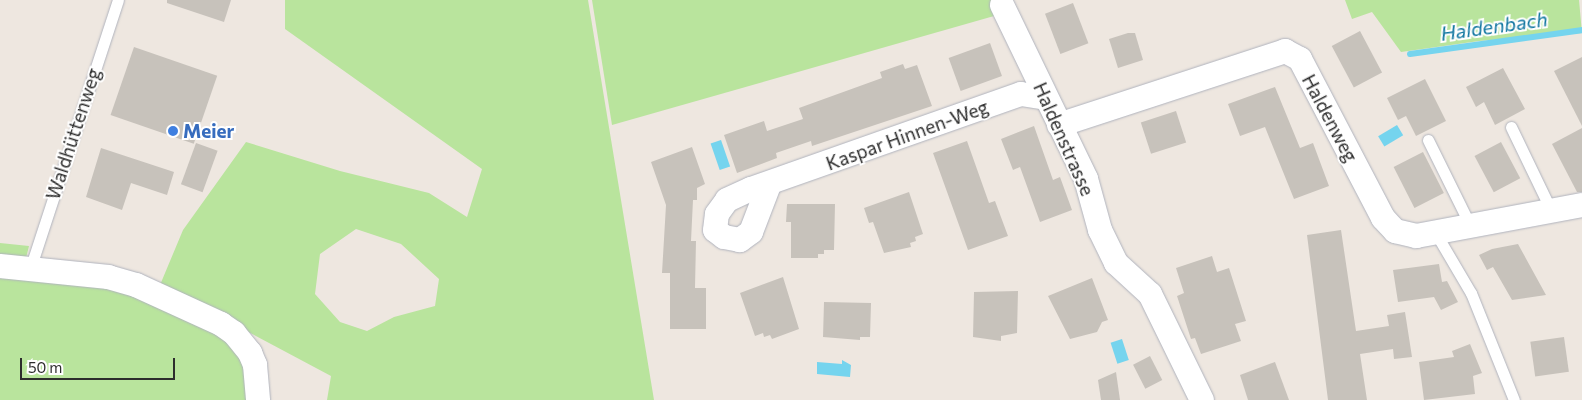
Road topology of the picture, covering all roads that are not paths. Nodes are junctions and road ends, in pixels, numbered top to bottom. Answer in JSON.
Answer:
{"nodes":[{"id":1,"x":118,"y":0,"type":"edge"},
{"id":2,"x":1002,"y":4,"type":"dead end"},
{"id":3,"x":1045,"y":98,"type":"junction"},
{"id":4,"x":1059,"y":125,"type":"junction"},
{"id":5,"x":1511,"y":127,"type":"dead end"},
{"id":6,"x":1428,"y":140,"type":"dead end"},
{"id":7,"x":769,"y":185,"type":"dead end"},
{"id":8,"x":1582,"y":204,"type":"edge"},
{"id":9,"x":1551,"y":210,"type":"junction"},
{"id":10,"x":1470,"y":225,"type":"junction"},
{"id":11,"x":1435,"y":232,"type":"junction"},
{"id":12,"x":0,"y":266,"type":"edge"},
{"id":13,"x":30,"y":268,"type":"junction"},
{"id":14,"x":258,"y":400,"type":"edge"},
{"id":15,"x":1202,"y":400,"type":"edge"},
{"id":16,"x":1514,"y":400,"type":"edge"}],
"edges":[{"from":1,"to":13,"type":"lane","name":"Waldhüttenweg"},
{"from":2,"to":3,"type":"street","name":"Haldenstrasse"},
{"from":3,"to":4,"type":"street","name":"Haldenstrasse"},
{"from":3,"to":7,"type":"street","name":"Kaspar Hinnen-Weg"},
{"from":4,"to":11,"type":"street","name":"Haldenweg"},
{"from":4,"to":15,"type":"street","name":"Haldenstrasse"},
{"from":5,"to":9,"type":"lane"},
{"from":6,"to":10,"type":"lane"},
{"from":8,"to":9,"type":"street","name":"Haldenweg"},
{"from":9,"to":10,"type":"street","name":"Haldenweg"},
{"from":10,"to":11,"type":"street","name":"Haldenweg"},
{"from":11,"to":16,"type":"lane"},
{"from":12,"to":13,"type":"street"},
{"from":13,"to":14,"type":"street"}]}
